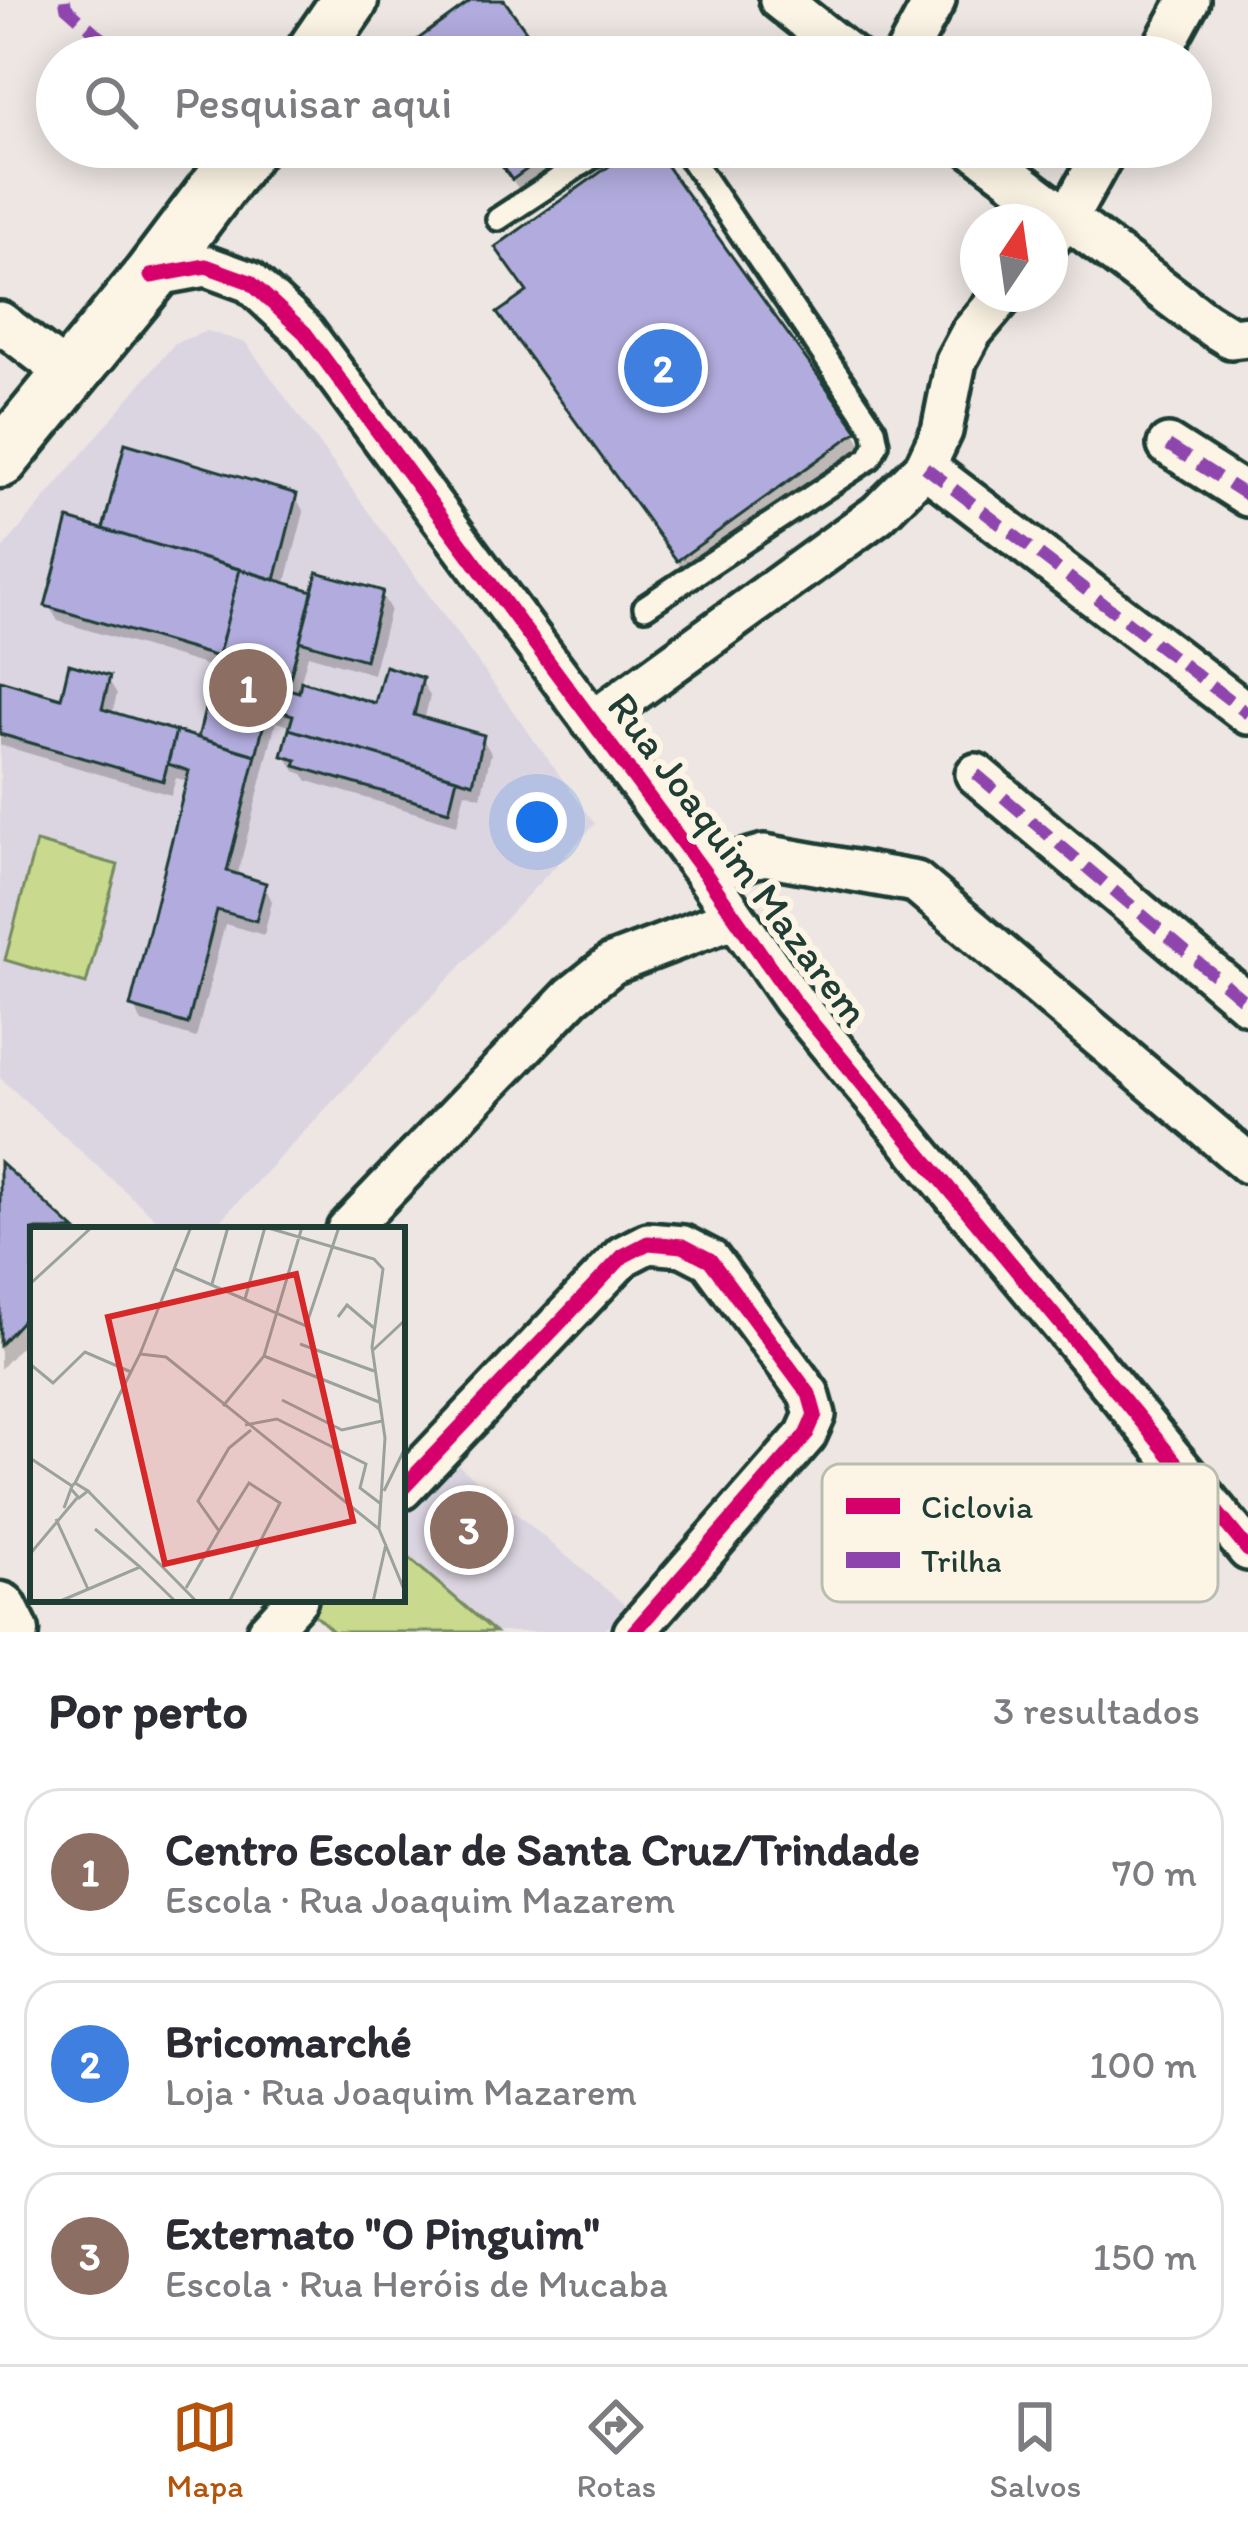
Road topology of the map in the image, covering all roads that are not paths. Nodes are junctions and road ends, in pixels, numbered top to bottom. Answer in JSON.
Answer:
{"nodes":[{"id":1,"x":350,"y":0,"type":"edge"},
{"id":2,"x":780,"y":0,"type":"edge"},
{"id":3,"x":935,"y":0,"type":"edge"},
{"id":4,"x":1190,"y":0,"type":"edge"},
{"id":5,"x":325,"y":36,"type":"edge"},
{"id":6,"x":825,"y":36,"type":"edge"},
{"id":7,"x":915,"y":36,"type":"edge"},
{"id":8,"x":1170,"y":36,"type":"edge"},
{"id":9,"x":232,"y":168,"type":"edge"},
{"id":10,"x":576,"y":168,"type":"edge"},
{"id":11,"x":698,"y":168,"type":"edge"},
{"id":12,"x":995,"y":168,"type":"edge"},
{"id":13,"x":1095,"y":168,"type":"edge"},
{"id":14,"x":1033,"y":204,"type":"edge"},
{"id":15,"x":1068,"y":213,"type":"edge"},
{"id":16,"x":499,"y":219,"type":"dead end"},
{"id":17,"x":1068,"y":234,"type":"edge"},
{"id":18,"x":151,"y":276,"type":"junction"},
{"id":19,"x":989,"y":312,"type":"edge"},
{"id":20,"x":0,"y":322,"type":"edge"},
{"id":21,"x":1248,"y":336,"type":"edge"},
{"id":22,"x":69,"y":376,"type":"junction"},
{"id":23,"x":1168,"y":445,"type":"dead end"},
{"id":24,"x":0,"y":460,"type":"edge"},
{"id":25,"x":925,"y":466,"type":"junction"},
{"id":26,"x":1248,"y":496,"type":"edge"},
{"id":27,"x":645,"y":607,"type":"dead end"},
{"id":28,"x":1248,"y":714,"type":"edge"},
{"id":29,"x":592,"y":722,"type":"junction"},
{"id":30,"x":976,"y":774,"type":"dead end"},
{"id":31,"x":704,"y":872,"type":"junction"},
{"id":32,"x":736,"y":917,"type":"junction"},
{"id":33,"x":1248,"y":1004,"type":"edge"},
{"id":34,"x":1248,"y":1163,"type":"edge"},
{"id":35,"x":350,"y":1227,"type":"edge"},
{"id":36,"x":1177,"y":1464,"type":"edge"},
{"id":37,"x":405,"y":1486,"type":"edge"},
{"id":38,"x":1218,"y":1514,"type":"edge"},
{"id":39,"x":1248,"y":1550,"type":"edge"},
{"id":40,"x":294,"y":1602,"type":"edge"},
{"id":41,"x":0,"y":1610,"type":"edge"},
{"id":42,"x":11,"y":1632,"type":"edge"},
{"id":43,"x":267,"y":1632,"type":"edge"},
{"id":44,"x":634,"y":1632,"type":"edge"}],
"edges":[{"from":1,"to":5,"type":"street"},
{"from":2,"to":6,"type":"street"},
{"from":3,"to":7,"type":"street"},
{"from":4,"to":8,"type":"street"},
{"from":9,"to":18,"type":"street"},
{"from":10,"to":16,"type":"lane"},
{"from":11,"to":27,"type":"lane"},
{"from":12,"to":14,"type":"street"},
{"from":13,"to":15,"type":"street"},
{"from":17,"to":21,"type":"street"},
{"from":18,"to":22,"type":"street"},
{"from":18,"to":29,"type":"street","name":"Rua Joaquim Mazarem"},
{"from":19,"to":25,"type":"street"},
{"from":20,"to":22,"type":"street"},
{"from":22,"to":24,"type":"street"},
{"from":23,"to":26,"type":"street"},
{"from":25,"to":28,"type":"street"},
{"from":25,"to":29,"type":"street"},
{"from":29,"to":31,"type":"street","name":"Rua Joaquim Mazarem"},
{"from":30,"to":33,"type":"street"},
{"from":31,"to":32,"type":"street","name":"Rua Joaquim Mazarem"},
{"from":31,"to":34,"type":"street"},
{"from":32,"to":35,"type":"street"},
{"from":32,"to":36,"type":"street","name":"Rua Joaquim Mazarem"},
{"from":37,"to":44,"type":"street"},
{"from":38,"to":39,"type":"street","name":"Rua Joaquim Mazarem"},
{"from":40,"to":43,"type":"street"},
{"from":41,"to":42,"type":"street"}]}
